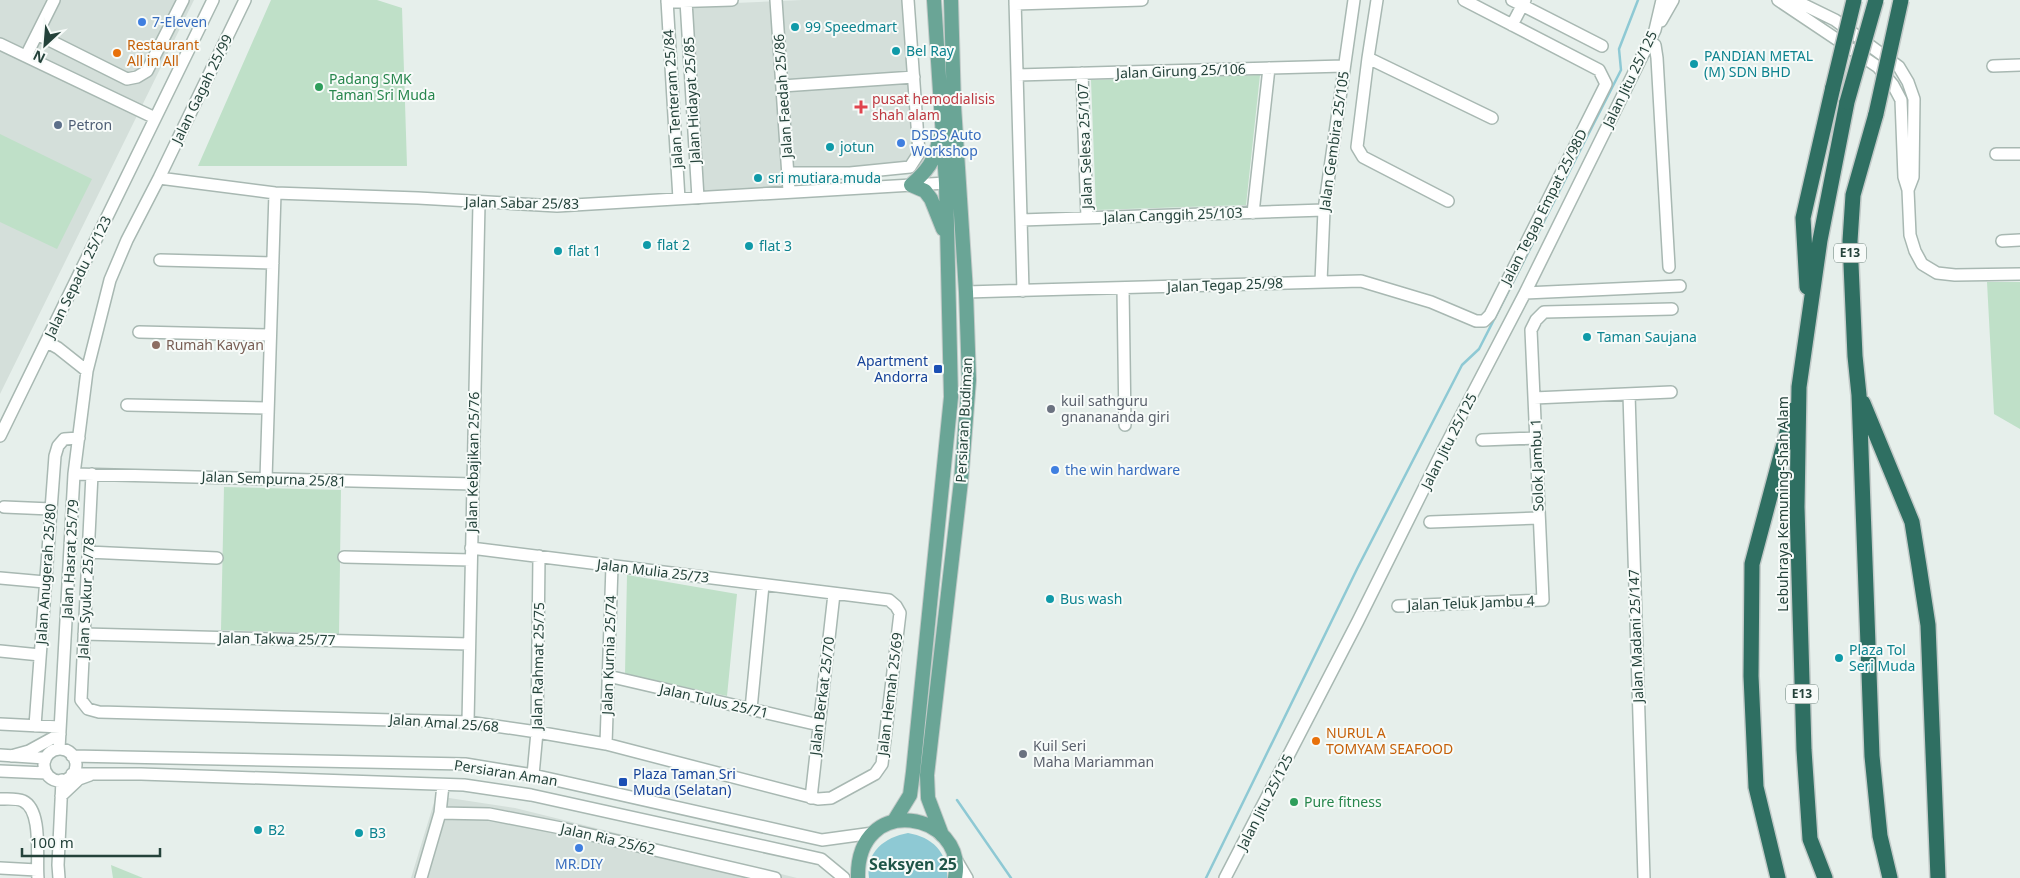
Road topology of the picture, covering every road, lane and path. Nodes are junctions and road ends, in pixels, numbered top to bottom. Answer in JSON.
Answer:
{"nodes":[{"id":1,"x":54,"y":0,"type":"edge"},
{"id":2,"x":183,"y":0,"type":"edge"},
{"id":3,"x":213,"y":0,"type":"edge"},
{"id":4,"x":245,"y":0,"type":"edge"},
{"id":5,"x":732,"y":0,"type":"edge"},
{"id":6,"x":776,"y":0,"type":"edge"},
{"id":7,"x":908,"y":0,"type":"edge"},
{"id":8,"x":934,"y":0,"type":"edge"},
{"id":9,"x":951,"y":0,"type":"edge"},
{"id":10,"x":1142,"y":0,"type":"edge"},
{"id":11,"x":1354,"y":0,"type":"edge"},
{"id":12,"x":1377,"y":0,"type":"edge"},
{"id":13,"x":1464,"y":0,"type":"edge"},
{"id":14,"x":1670,"y":0,"type":"edge"},
{"id":15,"x":1778,"y":0,"type":"edge"},
{"id":16,"x":1794,"y":0,"type":"edge"},
{"id":17,"x":1854,"y":0,"type":"edge"},
{"id":18,"x":1876,"y":0,"type":"edge"},
{"id":19,"x":1901,"y":0,"type":"edge"},
{"id":20,"x":667,"y":1,"type":"edge"},
{"id":21,"x":686,"y":2,"type":"junction"},
{"id":22,"x":1015,"y":2,"type":"edge"},
{"id":23,"x":1520,"y":2,"type":"edge"},
{"id":24,"x":1512,"y":25,"type":"junction"},
{"id":25,"x":37,"y":34,"type":"junction"},
{"id":26,"x":1652,"y":36,"type":"junction"},
{"id":27,"x":0,"y":44,"type":"edge"},
{"id":28,"x":1602,"y":46,"type":"dead end"},
{"id":29,"x":26,"y":56,"type":"junction"},
{"id":30,"x":1368,"y":58,"type":"junction"},
{"id":31,"x":2020,"y":65,"type":"edge"},
{"id":32,"x":1344,"y":66,"type":"junction"},
{"id":33,"x":1993,"y":66,"type":"dead end"},
{"id":34,"x":1269,"y":68,"type":"junction"},
{"id":35,"x":1082,"y":74,"type":"junction"},
{"id":36,"x":1017,"y":76,"type":"junction"},
{"id":37,"x":914,"y":77,"type":"junction"},
{"id":38,"x":782,"y":86,"type":"junction"},
{"id":39,"x":954,"y":106,"type":"junction"},
{"id":40,"x":155,"y":118,"type":"junction"},
{"id":41,"x":1492,"y":118,"type":"dead end"},
{"id":42,"x":941,"y":123,"type":"junction"},
{"id":43,"x":1996,"y":154,"type":"dead end"},
{"id":44,"x":2020,"y":154,"type":"edge"},
{"id":45,"x":788,"y":172,"type":"junction"},
{"id":46,"x":159,"y":178,"type":"junction"},
{"id":47,"x":946,"y":183,"type":"junction"},
{"id":48,"x":911,"y":185,"type":"junction"},
{"id":49,"x":1908,"y":190,"type":"junction"},
{"id":50,"x":789,"y":191,"type":"junction"},
{"id":51,"x":275,"y":193,"type":"junction"},
{"id":52,"x":698,"y":198,"type":"junction"},
{"id":53,"x":679,"y":199,"type":"junction"},
{"id":54,"x":1448,"y":201,"type":"dead end"},
{"id":55,"x":479,"y":202,"type":"junction"},
{"id":56,"x":1324,"y":210,"type":"junction"},
{"id":57,"x":1253,"y":213,"type":"junction"},
{"id":58,"x":1087,"y":218,"type":"junction"},
{"id":59,"x":1021,"y":220,"type":"junction"},
{"id":60,"x":2020,"y":240,"type":"edge"},
{"id":61,"x":2002,"y":241,"type":"dead end"},
{"id":62,"x":948,"y":244,"type":"junction"},
{"id":63,"x":160,"y":260,"type":"dead end"},
{"id":64,"x":273,"y":263,"type":"junction"},
{"id":65,"x":1669,"y":267,"type":"dead end"},
{"id":66,"x":2020,"y":274,"type":"edge"},
{"id":67,"x":1321,"y":282,"type":"junction"},
{"id":68,"x":1680,"y":286,"type":"dead end"},
{"id":69,"x":1123,"y":288,"type":"junction"},
{"id":70,"x":1023,"y":291,"type":"junction"},
{"id":71,"x":966,"y":292,"type":"junction"},
{"id":72,"x":1557,"y":292,"type":"junction"},
{"id":73,"x":1525,"y":293,"type":"junction"},
{"id":74,"x":1672,"y":309,"type":"dead end"},
{"id":75,"x":1559,"y":312,"type":"junction"},
{"id":76,"x":1476,"y":321,"type":"joint"},
{"id":77,"x":1808,"y":323,"type":"junction"},
{"id":78,"x":140,"y":332,"type":"dead end"},
{"id":79,"x":270,"y":335,"type":"junction"},
{"id":80,"x":47,"y":342,"type":"junction"},
{"id":81,"x":87,"y":370,"type":"junction"},
{"id":82,"x":1799,"y":387,"type":"junction"},
{"id":83,"x":1672,"y":392,"type":"dead end"},
{"id":84,"x":1629,"y":394,"type":"junction"},
{"id":85,"x":1859,"y":395,"type":"junction"},
{"id":86,"x":951,"y":397,"type":"junction"},
{"id":87,"x":1534,"y":398,"type":"junction"},
{"id":88,"x":127,"y":405,"type":"dead end"},
{"id":89,"x":268,"y":408,"type":"junction"},
{"id":90,"x":0,"y":411,"type":"edge"},
{"id":91,"x":11,"y":416,"type":"junction"},
{"id":92,"x":1125,"y":426,"type":"dead end"},
{"id":93,"x":0,"y":436,"type":"edge"},
{"id":94,"x":79,"y":438,"type":"junction"},
{"id":95,"x":1536,"y":438,"type":"junction"},
{"id":96,"x":1482,"y":440,"type":"dead end"},
{"id":97,"x":74,"y":474,"type":"junction"},
{"id":98,"x":92,"y":474,"type":"junction"},
{"id":99,"x":266,"y":479,"type":"junction"},
{"id":100,"x":473,"y":484,"type":"junction"},
{"id":101,"x":4,"y":507,"type":"dead end"},
{"id":102,"x":51,"y":510,"type":"junction"},
{"id":103,"x":1539,"y":518,"type":"junction"},
{"id":104,"x":1430,"y":522,"type":"dead end"},
{"id":105,"x":471,"y":548,"type":"junction"},
{"id":106,"x":88,"y":552,"type":"junction"},
{"id":107,"x":539,"y":556,"type":"junction"},
{"id":108,"x":344,"y":557,"type":"dead end"},
{"id":109,"x":217,"y":558,"type":"dead end"},
{"id":110,"x":471,"y":560,"type":"junction"},
{"id":111,"x":612,"y":566,"type":"junction"},
{"id":112,"x":0,"y":578,"type":"edge"},
{"id":113,"x":46,"y":582,"type":"junction"},
{"id":114,"x":763,"y":585,"type":"junction"},
{"id":115,"x":834,"y":594,"type":"junction"},
{"id":116,"x":1543,"y":600,"type":"joint"},
{"id":117,"x":1398,"y":606,"type":"dead end"},
{"id":118,"x":84,"y":634,"type":"junction"},
{"id":119,"x":469,"y":644,"type":"junction"},
{"id":120,"x":0,"y":651,"type":"edge"},
{"id":121,"x":40,"y":654,"type":"junction"},
{"id":122,"x":608,"y":676,"type":"junction"},
{"id":123,"x":750,"y":709,"type":"junction"},
{"id":124,"x":99,"y":712,"type":"joint"},
{"id":125,"x":468,"y":722,"type":"junction"},
{"id":126,"x":0,"y":724,"type":"edge"},
{"id":127,"x":819,"y":725,"type":"junction"},
{"id":128,"x":35,"y":726,"type":"junction"},
{"id":129,"x":60,"y":731,"type":"junction"},
{"id":130,"x":538,"y":732,"type":"junction"},
{"id":131,"x":606,"y":744,"type":"junction"},
{"id":132,"x":59,"y":749,"type":"junction"},
{"id":133,"x":6,"y":756,"type":"edge"},
{"id":134,"x":72,"y":756,"type":"junction"},
{"id":135,"x":138,"y":756,"type":"junction"},
{"id":136,"x":45,"y":758,"type":"junction"},
{"id":137,"x":0,"y":771,"type":"edge"},
{"id":138,"x":46,"y":773,"type":"junction"},
{"id":139,"x":72,"y":774,"type":"junction"},
{"id":140,"x":91,"y":774,"type":"junction"},
{"id":141,"x":141,"y":774,"type":"junction"},
{"id":142,"x":534,"y":775,"type":"junction"},
{"id":143,"x":62,"y":780,"type":"junction"},
{"id":144,"x":443,"y":784,"type":"junction"},
{"id":145,"x":61,"y":796,"type":"junction"},
{"id":146,"x":811,"y":798,"type":"junction"},
{"id":147,"x":0,"y":799,"type":"edge"},
{"id":148,"x":440,"y":814,"type":"junction"},
{"id":149,"x":894,"y":821,"type":"junction"},
{"id":150,"x":873,"y":833,"type":"junction"},
{"id":151,"x":942,"y":835,"type":"junction"},
{"id":152,"x":954,"y":856,"type":"junction"},
{"id":153,"x":0,"y":868,"type":"edge"},
{"id":154,"x":37,"y":874,"type":"edge"},
{"id":155,"x":59,"y":878,"type":"edge"},
{"id":156,"x":421,"y":878,"type":"edge"},
{"id":157,"x":775,"y":878,"type":"edge"},
{"id":158,"x":844,"y":878,"type":"edge"},
{"id":159,"x":858,"y":878,"type":"edge"},
{"id":160,"x":955,"y":878,"type":"edge"},
{"id":161,"x":967,"y":878,"type":"edge"},
{"id":162,"x":1225,"y":878,"type":"edge"},
{"id":163,"x":1644,"y":878,"type":"edge"},
{"id":164,"x":1778,"y":878,"type":"edge"},
{"id":165,"x":1825,"y":878,"type":"edge"},
{"id":166,"x":1890,"y":878,"type":"edge"},
{"id":167,"x":1938,"y":878,"type":"edge"}],
"edges":[{"from":1,"to":25,"type":"street"},
{"from":2,"to":25,"type":"street"},
{"from":3,"to":40,"type":"street","name":"Jalan Sepadu 25/123"},
{"from":4,"to":46,"type":"street","name":"Jalan Gagah 25/99"},
{"from":5,"to":21,"type":"street"},
{"from":6,"to":38,"type":"street","name":"Jalan Faedah 25/86"},
{"from":7,"to":37,"type":"street"},
{"from":8,"to":42,"type":"main road","name":"Persiaran Budiman"},
{"from":9,"to":39,"type":"main road","name":"Persiaran Budiman"},
{"from":10,"to":22,"type":"street"},
{"from":11,"to":32,"type":"street","name":"Jalan Gembira 25/105"},
{"from":12,"to":30,"type":"street"},
{"from":13,"to":24,"type":"street"},
{"from":14,"to":26,"type":"street","name":"Jalan Jitu 25/125"},
{"from":15,"to":49,"type":"street"},
{"from":16,"to":49,"type":"street"},
{"from":17,"to":77,"type":"highway","bridge":true},
{"from":18,"to":77,"type":"highway","name":"Lebuhraya Kemuning-Shah Alam","number":"E13","bridge":true},
{"from":19,"to":85,"type":"highway","number":"E13","bridge":true},
{"from":20,"to":21,"type":"street"},
{"from":20,"to":53,"type":"street","name":"Jalan Tenteram 25/84"},
{"from":21,"to":52,"type":"street","name":"Jalan Hidayat 25/85"},
{"from":22,"to":36,"type":"street"},
{"from":23,"to":24,"type":"street"},
{"from":23,"to":28,"type":"street"},
{"from":24,"to":76,"type":"street","name":"Jalan Tegap Empat 25/98D"},
{"from":25,"to":29,"type":"street"},
{"from":26,"to":65,"type":"street"},
{"from":26,"to":73,"type":"street","name":"Jalan Jitu 25/125"},
{"from":27,"to":29,"type":"street"},
{"from":29,"to":40,"type":"street"},
{"from":30,"to":41,"type":"street"},
{"from":30,"to":54,"type":"street"},
{"from":31,"to":33,"type":"street"},
{"from":32,"to":34,"type":"street","name":"Jalan Girung 25/106"},
{"from":32,"to":56,"type":"street","name":"Jalan Gembira 25/105"},
{"from":34,"to":35,"type":"street","name":"Jalan Girung 25/106"},
{"from":34,"to":57,"type":"street"},
{"from":35,"to":36,"type":"street","name":"Jalan Girung 25/106"},
{"from":35,"to":58,"type":"street","name":"Jalan Selesa 25/107"},
{"from":36,"to":59,"type":"street"},
{"from":37,"to":38,"type":"street"},
{"from":37,"to":45,"type":"street"},
{"from":38,"to":45,"type":"street","name":"Jalan Faedah 25/86"},
{"from":39,"to":47,"type":"main road"},
{"from":39,"to":71,"type":"main road","name":"Persiaran Budiman"},
{"from":40,"to":80,"type":"street","name":"Jalan Sepadu 25/123"},
{"from":42,"to":47,"type":"main road","name":"Persiaran Budiman"},
{"from":42,"to":48,"type":"main road"},
{"from":43,"to":44,"type":"street"},
{"from":45,"to":50,"type":"street","name":"Jalan Faedah 25/86"},
{"from":46,"to":51,"type":"street","name":"Jalan Sabar 25/83"},
{"from":46,"to":81,"type":"street","name":"Jalan Hasrat 25/79"},
{"from":47,"to":48,"type":"street","name":"Jalan Sabar 25/83"},
{"from":47,"to":62,"type":"main road","name":"Persiaran Budiman"},
{"from":48,"to":50,"type":"street","name":"Jalan Sabar 25/83"},
{"from":48,"to":62,"type":"main road"},
{"from":49,"to":66,"type":"street"},
{"from":50,"to":52,"type":"street","name":"Jalan Sabar 25/83"},
{"from":51,"to":55,"type":"street","name":"Jalan Sabar 25/83"},
{"from":51,"to":64,"type":"street"},
{"from":52,"to":53,"type":"street","name":"Jalan Sabar 25/83"},
{"from":53,"to":55,"type":"street","name":"Jalan Sabar 25/83"},
{"from":55,"to":100,"type":"street","name":"Jalan Kebajikan 25/76"},
{"from":56,"to":57,"type":"street","name":"Jalan Canggih 25/103"},
{"from":56,"to":67,"type":"street","name":"Jalan Gembira 25/105"},
{"from":57,"to":58,"type":"street","name":"Jalan Canggih 25/103"},
{"from":58,"to":59,"type":"street","name":"Jalan Canggih 25/103"},
{"from":59,"to":70,"type":"street"},
{"from":60,"to":61,"type":"street"},
{"from":62,"to":86,"type":"main road","name":"Persiaran Budiman"},
{"from":63,"to":64,"type":"street"},
{"from":64,"to":79,"type":"street"},
{"from":67,"to":69,"type":"street","name":"Jalan Tegap 25/98"},
{"from":67,"to":76,"type":"street","name":"Jalan Tegap 25/98"},
{"from":68,"to":72,"type":"street"},
{"from":69,"to":70,"type":"street","name":"Jalan Tegap 25/98"},
{"from":69,"to":92,"type":"street"},
{"from":70,"to":71,"type":"street","name":"Jalan Tegap 25/98"},
{"from":71,"to":86,"type":"main road"},
{"from":71,"to":151,"type":"main road","name":"Persiaran Budiman"},
{"from":72,"to":73,"type":"street"},
{"from":72,"to":75,"type":"street"},
{"from":73,"to":162,"type":"street","name":"Jalan Jitu 25/125"},
{"from":74,"to":75,"type":"street"},
{"from":75,"to":87,"type":"street","name":"Solok Jambu 1"},
{"from":77,"to":82,"type":"highway","name":"Lebuhraya Kemuning-Shah Alam","number":"E13"},
{"from":78,"to":79,"type":"street"},
{"from":79,"to":89,"type":"street"},
{"from":80,"to":81,"type":"street"},
{"from":80,"to":91,"type":"street","name":"Jalan Sepadu 25/123"},
{"from":81,"to":94,"type":"street","name":"Jalan Hasrat 25/79"},
{"from":82,"to":164,"type":"highway"},
{"from":82,"to":165,"type":"highway","name":"Lebuhraya Kemuning-Shah Alam","number":"E13"},
{"from":83,"to":84,"type":"street"},
{"from":84,"to":87,"type":"street"},
{"from":84,"to":163,"type":"street","name":"Jalan Madani 25/147"},
{"from":85,"to":166,"type":"highway","number":"E13"},
{"from":85,"to":167,"type":"highway"},
{"from":86,"to":149,"type":"main road","name":"Persiaran Budiman"},
{"from":87,"to":95,"type":"street","name":"Solok Jambu 1"},
{"from":88,"to":89,"type":"street"},
{"from":89,"to":99,"type":"street"},
{"from":90,"to":91,"type":"street"},
{"from":91,"to":93,"type":"street","name":"Jalan Sepadu 25/123"},
{"from":94,"to":97,"type":"street","name":"Jalan Hasrat 25/79"},
{"from":94,"to":102,"type":"street","name":"Jalan Anugerah 25/80"},
{"from":95,"to":96,"type":"street"},
{"from":95,"to":103,"type":"street","name":"Solok Jambu 1"},
{"from":97,"to":98,"type":"street","name":"Jalan Sempurna 25/81"},
{"from":97,"to":129,"type":"street","name":"Jalan Hasrat 25/79"},
{"from":98,"to":99,"type":"street","name":"Jalan Sempurna 25/81"},
{"from":98,"to":106,"type":"street","name":"Jalan Syukur 25/78"},
{"from":99,"to":100,"type":"street","name":"Jalan Sempurna 25/81"},
{"from":100,"to":105,"type":"street","name":"Jalan Kebajikan 25/76"},
{"from":101,"to":102,"type":"street"},
{"from":102,"to":113,"type":"street","name":"Jalan Anugerah 25/80"},
{"from":103,"to":104,"type":"street"},
{"from":103,"to":116,"type":"street","name":"Solok Jambu 1"},
{"from":105,"to":107,"type":"street","name":"Jalan Mulia 25/73"},
{"from":105,"to":110,"type":"street","name":"Jalan Kebajikan 25/76"},
{"from":106,"to":109,"type":"street"},
{"from":106,"to":118,"type":"street","name":"Jalan Syukur 25/78"},
{"from":107,"to":111,"type":"street","name":"Jalan Mulia 25/73"},
{"from":107,"to":130,"type":"street","name":"Jalan Rahmat 25/75"},
{"from":108,"to":110,"type":"street"},
{"from":110,"to":119,"type":"street","name":"Jalan Kebajikan 25/76"},
{"from":111,"to":114,"type":"street","name":"Jalan Mulia 25/73"},
{"from":111,"to":122,"type":"street","name":"Jalan Kurnia 25/74"},
{"from":112,"to":113,"type":"street"},
{"from":113,"to":121,"type":"street","name":"Jalan Anugerah 25/80"},
{"from":114,"to":115,"type":"street","name":"Jalan Mulia 25/73"},
{"from":114,"to":123,"type":"street"},
{"from":115,"to":127,"type":"street","name":"Jalan Berkat 25/70"},
{"from":115,"to":146,"type":"street","name":"Jalan Hemah 25/69"},
{"from":116,"to":117,"type":"street","name":"Jalan Teluk Jambu 4"},
{"from":118,"to":119,"type":"street","name":"Jalan Takwa 25/77"},
{"from":118,"to":124,"type":"street","name":"Jalan Syukur 25/78"},
{"from":119,"to":125,"type":"street","name":"Jalan Kebajikan 25/76"},
{"from":120,"to":121,"type":"street"},
{"from":121,"to":128,"type":"street","name":"Jalan Anugerah 25/80"},
{"from":122,"to":123,"type":"street","name":"Jalan Tulus 25/71"},
{"from":122,"to":131,"type":"street","name":"Jalan Kurnia 25/74"},
{"from":123,"to":127,"type":"street","name":"Jalan Tulus 25/71"},
{"from":124,"to":125,"type":"street","name":"Jalan Amal 25/68"},
{"from":125,"to":130,"type":"street","name":"Jalan Amal 25/68"},
{"from":126,"to":128,"type":"street"},
{"from":127,"to":146,"type":"street","name":"Jalan Berkat 25/70"},
{"from":128,"to":129,"type":"street"},
{"from":129,"to":132,"type":"street","name":"Jalan Hasrat 25/79"},
{"from":129,"to":133,"type":"street"},
{"from":130,"to":131,"type":"street","name":"Jalan Amal 25/68"},
{"from":130,"to":142,"type":"street","name":"Jalan Rahmat 25/75"},
{"from":131,"to":146,"type":"street","name":"Jalan Amal 25/68"},
{"from":132,"to":134,"type":"street"},
{"from":132,"to":136,"type":"street"},
{"from":133,"to":136,"type":"street"},
{"from":134,"to":135,"type":"street","name":"Persiaran Aman"},
{"from":134,"to":139,"type":"street"},
{"from":135,"to":141,"type":"street"},
{"from":135,"to":142,"type":"street","name":"Persiaran Aman"},
{"from":136,"to":138,"type":"street"},
{"from":137,"to":138,"type":"street"},
{"from":138,"to":143,"type":"street"},
{"from":139,"to":140,"type":"street","name":"Persiaran Aman"},
{"from":139,"to":143,"type":"street"},
{"from":140,"to":141,"type":"street","name":"Persiaran Aman"},
{"from":140,"to":145,"type":"street"},
{"from":141,"to":144,"type":"street","name":"Persiaran Aman"},
{"from":142,"to":150,"type":"street","name":"Persiaran Aman"},
{"from":143,"to":145,"type":"street"},
{"from":144,"to":148,"type":"street"},
{"from":144,"to":158,"type":"street","name":"Persiaran Aman"},
{"from":145,"to":155,"type":"street"},
{"from":147,"to":154,"type":"street"},
{"from":148,"to":156,"type":"street"},
{"from":148,"to":157,"type":"street","name":"Jalan Ria 25/62"},
{"from":149,"to":150,"type":"main road"},
{"from":149,"to":151,"type":"main road"},
{"from":150,"to":159,"type":"main road"},
{"from":151,"to":152,"type":"main road","name":"Persiaran Budiman"},
{"from":152,"to":160,"type":"main road"},
{"from":152,"to":161,"type":"street"},
{"from":153,"to":154,"type":"street"}]}
